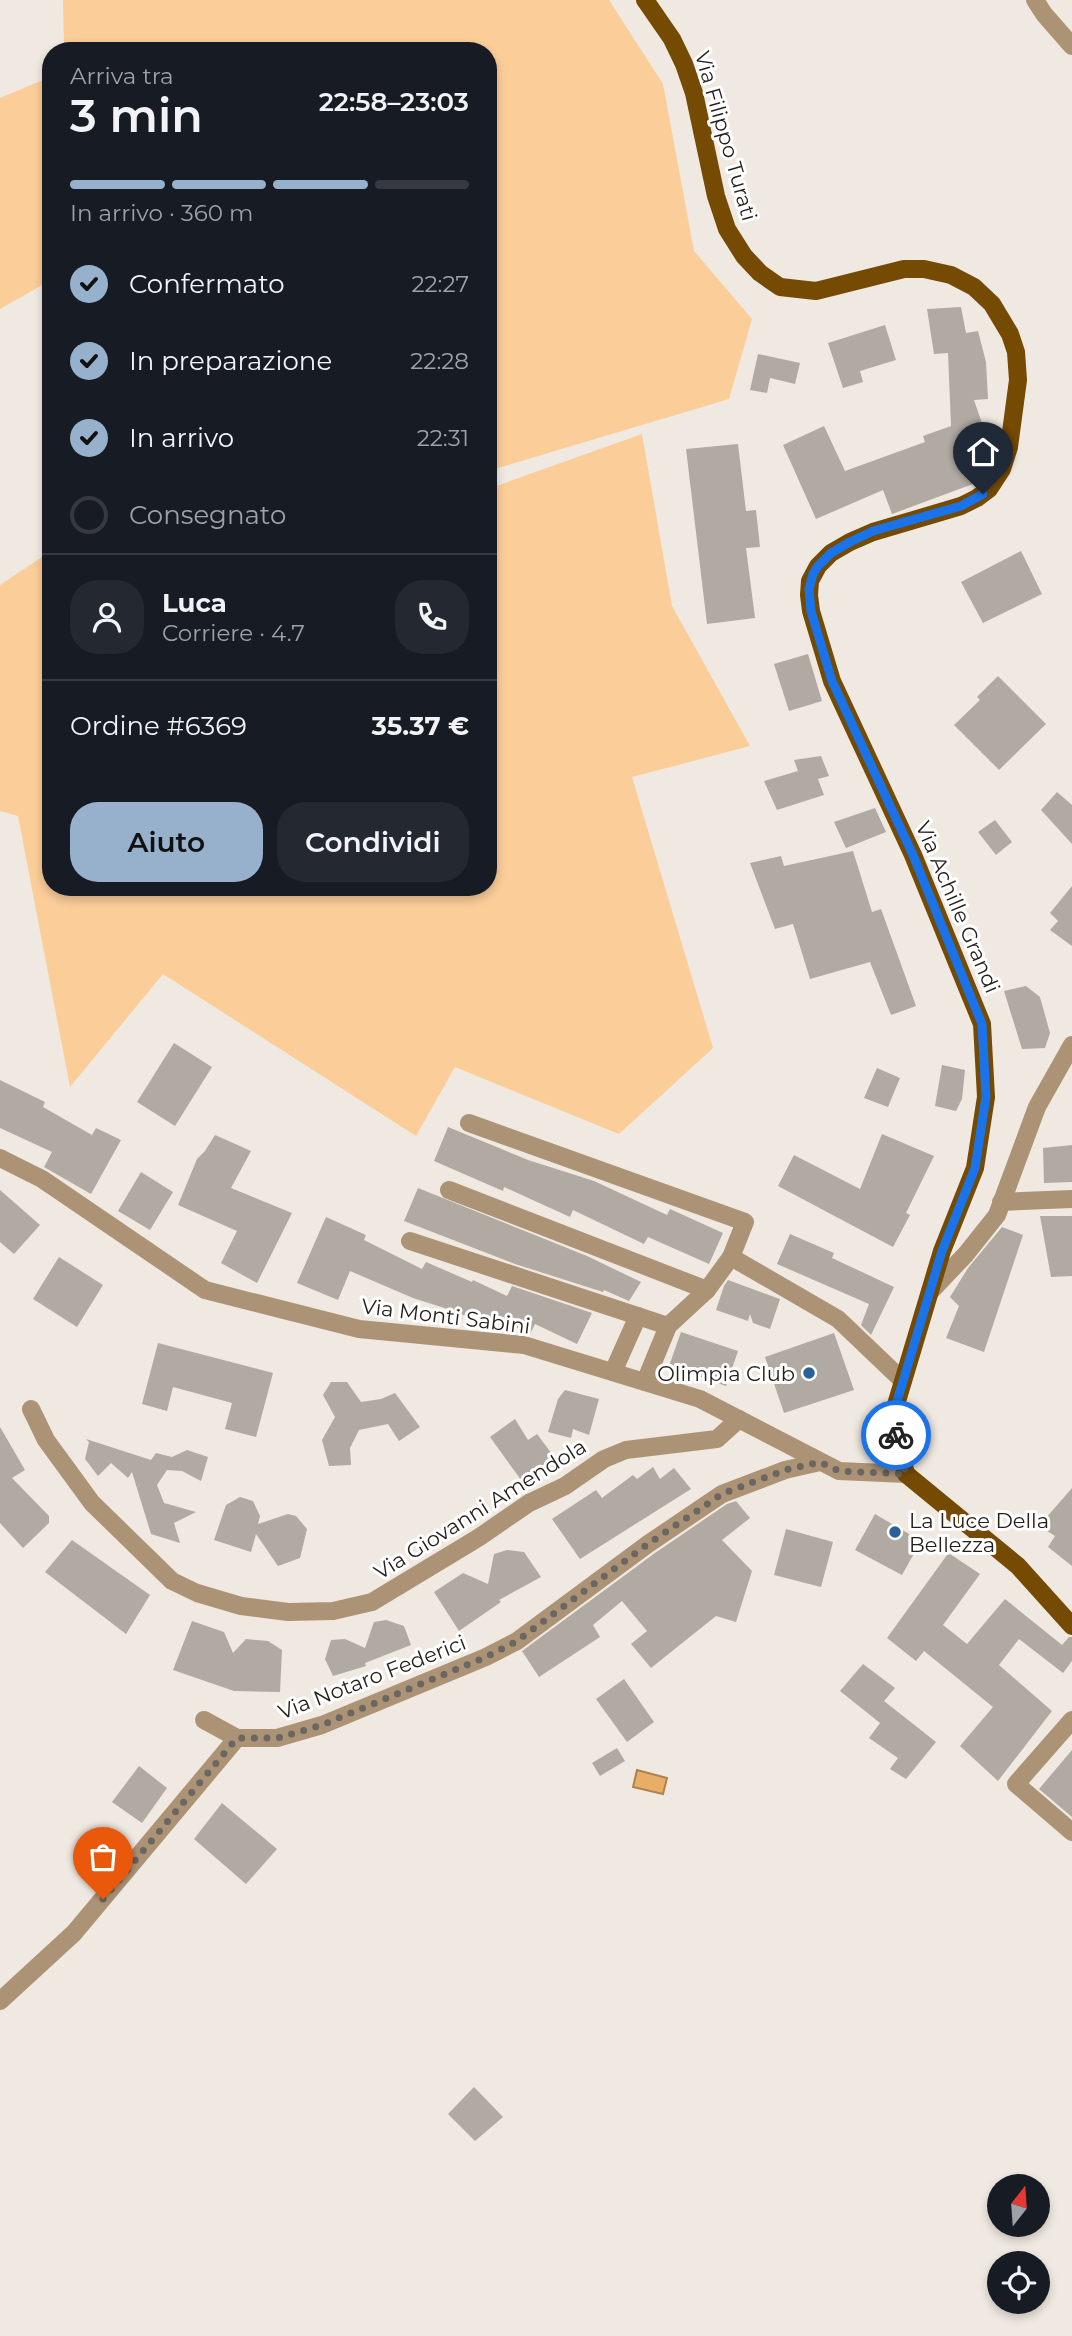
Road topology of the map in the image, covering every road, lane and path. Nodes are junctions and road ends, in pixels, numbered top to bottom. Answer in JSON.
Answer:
{"nodes":[{"id":1,"x":645,"y":0,"type":"edge"},
{"id":2,"x":1035,"y":0,"type":"edge"},
{"id":3,"x":1072,"y":46,"type":"edge"},
{"id":4,"x":998,"y":476,"type":"joint"},
{"id":5,"x":1072,"y":1045,"type":"edge"},
{"id":6,"x":469,"y":1123,"type":"dead end"},
{"id":7,"x":0,"y":1158,"type":"edge"},
{"id":8,"x":449,"y":1190,"type":"dead end"},
{"id":9,"x":1072,"y":1199,"type":"edge"},
{"id":10,"x":1001,"y":1202,"type":"junction"},
{"id":11,"x":410,"y":1241,"type":"dead end"},
{"id":12,"x":731,"y":1258,"type":"junction"},
{"id":13,"x":708,"y":1290,"type":"junction"},
{"id":14,"x":930,"y":1292,"type":"junction"},
{"id":15,"x":638,"y":1316,"type":"junction"},
{"id":16,"x":667,"y":1326,"type":"junction"},
{"id":17,"x":613,"y":1372,"type":"junction"},
{"id":18,"x":903,"y":1381,"type":"junction"},
{"id":19,"x":645,"y":1382,"type":"junction"},
{"id":20,"x":31,"y":1409,"type":"dead end"},
{"id":21,"x":739,"y":1419,"type":"junction"},
{"id":22,"x":820,"y":1462,"type":"junction"},
{"id":23,"x":906,"y":1474,"type":"junction"},
{"id":24,"x":1072,"y":1626,"type":"edge"},
{"id":25,"x":204,"y":1720,"type":"dead end"},
{"id":26,"x":1072,"y":1720,"type":"edge"},
{"id":27,"x":237,"y":1738,"type":"junction"},
{"id":28,"x":1072,"y":1832,"type":"edge"},
{"id":29,"x":0,"y":2001,"type":"edge"}],
"edges":[{"from":1,"to":4,"type":"main road","name":"Via Filippo Turati"},
{"from":2,"to":3,"type":"street"},
{"from":4,"to":14,"type":"main road","name":"Via Achille Grandi"},
{"from":5,"to":10,"type":"street"},
{"from":6,"to":12,"type":"street"},
{"from":7,"to":17,"type":"street","name":"Via Monti Sabini"},
{"from":8,"to":13,"type":"street"},
{"from":9,"to":10,"type":"street"},
{"from":10,"to":14,"type":"street"},
{"from":11,"to":15,"type":"street"},
{"from":12,"to":13,"type":"street"},
{"from":12,"to":18,"type":"street"},
{"from":13,"to":16,"type":"street"},
{"from":14,"to":18,"type":"main road","name":"Via Achille Grandi"},
{"from":15,"to":16,"type":"street"},
{"from":15,"to":17,"type":"street"},
{"from":16,"to":19,"type":"street"},
{"from":17,"to":19,"type":"street","name":"Via Monti Sabini"},
{"from":18,"to":23,"type":"main road","name":"Via Achille Grandi"},
{"from":19,"to":21,"type":"street","name":"Via Monti Sabini"},
{"from":20,"to":21,"type":"street","name":"Via Giovanni Amendola"},
{"from":21,"to":22,"type":"street","name":"Via Monti Sabini"},
{"from":22,"to":23,"type":"street","name":"Via Monti Sabini"},
{"from":22,"to":27,"type":"street","name":"Via Notaro Federici"},
{"from":23,"to":24,"type":"main road"},
{"from":25,"to":27,"type":"street"},
{"from":26,"to":28,"type":"street"},
{"from":27,"to":29,"type":"street"}]}
